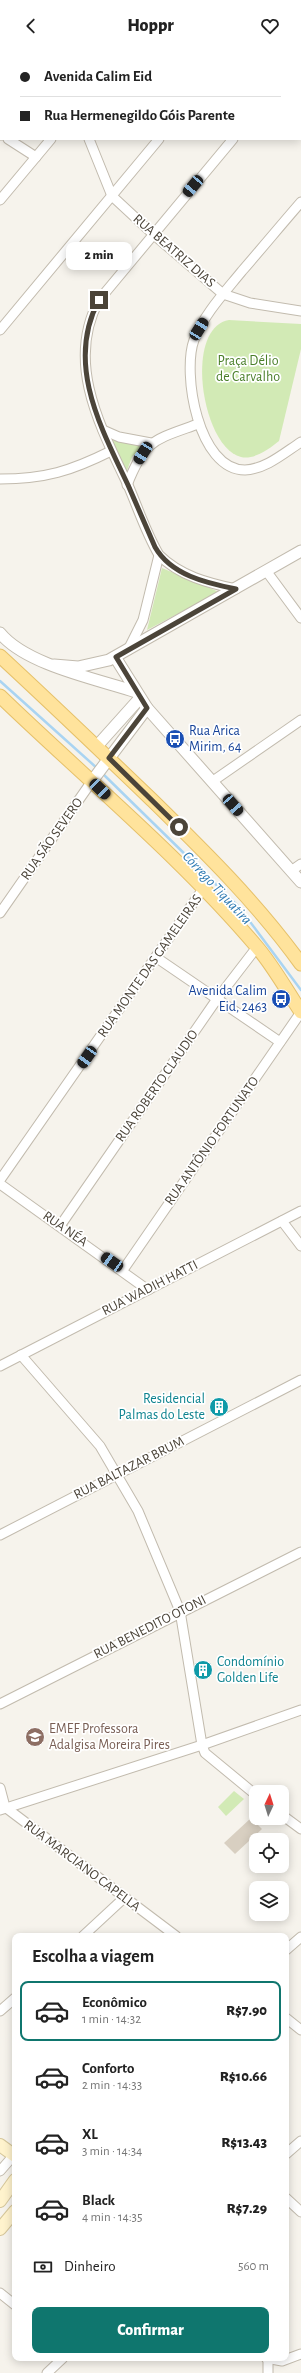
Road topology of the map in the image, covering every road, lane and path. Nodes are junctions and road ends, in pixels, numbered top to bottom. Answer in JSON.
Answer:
{"nodes":[{"id":1,"x":10,"y":140,"type":"edge"},
{"id":2,"x":50,"y":140,"type":"edge"},
{"id":3,"x":89,"y":140,"type":"edge"},
{"id":4,"x":159,"y":140,"type":"edge"},
{"id":5,"x":232,"y":140,"type":"edge"},
{"id":6,"x":36,"y":157,"type":"junction"},
{"id":7,"x":112,"y":196,"type":"junction"},
{"id":8,"x":0,"y":200,"type":"edge"},
{"id":9,"x":301,"y":202,"type":"edge"},
{"id":10,"x":153,"y":234,"type":"junction"},
{"id":11,"x":223,"y":294,"type":"junction"},
{"id":12,"x":301,"y":311,"type":"edge"},
{"id":13,"x":0,"y":330,"type":"edge"},
{"id":14,"x":198,"y":424,"type":"junction"},
{"id":15,"x":103,"y":430,"type":"junction"},
{"id":16,"x":301,"y":442,"type":"edge"},
{"id":17,"x":151,"y":443,"type":"junction"},
{"id":18,"x":111,"y":451,"type":"junction"},
{"id":19,"x":0,"y":479,"type":"edge"},
{"id":20,"x":127,"y":485,"type":"junction"},
{"id":21,"x":301,"y":551,"type":"edge"},
{"id":22,"x":159,"y":555,"type":"junction"},
{"id":23,"x":267,"y":572,"type":"junction"},
{"id":24,"x":236,"y":589,"type":"junction"},
{"id":25,"x":301,"y":618,"type":"edge"},
{"id":26,"x":0,"y":633,"type":"edge"},
{"id":27,"x":128,"y":650,"type":"junction"},
{"id":28,"x":0,"y":656,"type":"edge"},
{"id":29,"x":116,"y":657,"type":"junction"},
{"id":30,"x":54,"y":665,"type":"junction"},
{"id":31,"x":138,"y":695,"type":"junction"},
{"id":32,"x":0,"y":696,"type":"edge"},
{"id":33,"x":147,"y":708,"type":"junction"},
{"id":34,"x":301,"y":720,"type":"edge"},
{"id":35,"x":97,"y":746,"type":"junction"},
{"id":36,"x":106,"y":762,"type":"junction"},
{"id":37,"x":94,"y":778,"type":"junction"},
{"id":38,"x":213,"y":781,"type":"junction"},
{"id":39,"x":301,"y":864,"type":"edge"},
{"id":40,"x":291,"y":871,"type":"junction"},
{"id":41,"x":301,"y":882,"type":"edge"},
{"id":42,"x":204,"y":889,"type":"junction"},
{"id":43,"x":0,"y":913,"type":"edge"},
{"id":44,"x":257,"y":947,"type":"junction"},
{"id":45,"x":157,"y":958,"type":"junction"},
{"id":46,"x":301,"y":964,"type":"edge"},
{"id":47,"x":217,"y":999,"type":"junction"},
{"id":48,"x":301,"y":1012,"type":"edge"},
{"id":49,"x":280,"y":1042,"type":"junction"},
{"id":50,"x":0,"y":1180,"type":"edge"},
{"id":51,"x":0,"y":1184,"type":"edge"},
{"id":52,"x":301,"y":1211,"type":"edge"},
{"id":53,"x":282,"y":1221,"type":"junction"},
{"id":54,"x":60,"y":1226,"type":"junction"},
{"id":55,"x":301,"y":1246,"type":"edge"},
{"id":56,"x":123,"y":1270,"type":"junction"},
{"id":57,"x":148,"y":1290,"type":"junction"},
{"id":58,"x":22,"y":1355,"type":"junction"},
{"id":59,"x":0,"y":1366,"type":"edge"},
{"id":60,"x":301,"y":1380,"type":"edge"},
{"id":61,"x":118,"y":1474,"type":"junction"},
{"id":62,"x":0,"y":1535,"type":"edge"},
{"id":63,"x":301,"y":1552,"type":"edge"},
{"id":64,"x":180,"y":1611,"type":"junction"},
{"id":65,"x":0,"y":1704,"type":"edge"},
{"id":66,"x":301,"y":1710,"type":"edge"},
{"id":67,"x":202,"y":1745,"type":"junction"},
{"id":68,"x":0,"y":1788,"type":"edge"},
{"id":69,"x":249,"y":1790,"type":"edge"},
{"id":70,"x":3,"y":1808,"type":"edge"},
{"id":71,"x":289,"y":1820,"type":"edge"},
{"id":72,"x":301,"y":1829,"type":"edge"},
{"id":73,"x":124,"y":1898,"type":"junction"},
{"id":74,"x":86,"y":1933,"type":"edge"},
{"id":75,"x":172,"y":1933,"type":"edge"},
{"id":76,"x":301,"y":1936,"type":"edge"},
{"id":77,"x":289,"y":1947,"type":"edge"},
{"id":78,"x":12,"y":2001,"type":"edge"},
{"id":79,"x":0,"y":2011,"type":"edge"},
{"id":80,"x":289,"y":2020,"type":"edge"},
{"id":81,"x":301,"y":2030,"type":"edge"},
{"id":82,"x":301,"y":2141,"type":"edge"},
{"id":83,"x":0,"y":2145,"type":"edge"},
{"id":84,"x":289,"y":2151,"type":"edge"},
{"id":85,"x":12,"y":2154,"type":"edge"},
{"id":86,"x":12,"y":2158,"type":"edge"},
{"id":87,"x":0,"y":2171,"type":"edge"},
{"id":88,"x":12,"y":2184,"type":"edge"},
{"id":89,"x":0,"y":2200,"type":"edge"},
{"id":90,"x":289,"y":2201,"type":"edge"},
{"id":91,"x":301,"y":2212,"type":"edge"},
{"id":92,"x":12,"y":2215,"type":"edge"},
{"id":93,"x":0,"y":2229,"type":"edge"},
{"id":94,"x":0,"y":2293,"type":"edge"},
{"id":95,"x":12,"y":2303,"type":"edge"},
{"id":96,"x":301,"y":2354,"type":"edge"},
{"id":97,"x":289,"y":2358,"type":"edge"},
{"id":98,"x":60,"y":2361,"type":"edge"},
{"id":99,"x":267,"y":2361,"type":"edge"},
{"id":100,"x":47,"y":2373,"type":"edge"},
{"id":101,"x":268,"y":2373,"type":"edge"}],
"edges":[{"from":1,"to":6,"type":"street"},
{"from":2,"to":6,"type":"street"},
{"from":3,"to":7,"type":"street","name":"RUA BEATRIZ DIAS"},
{"from":4,"to":7,"type":"street"},
{"from":5,"to":10,"type":"street"},
{"from":6,"to":8,"type":"street"},
{"from":7,"to":10,"type":"street","name":"RUA BEATRIZ DIAS"},
{"from":7,"to":13,"type":"street"},
{"from":9,"to":11,"type":"street"},
{"from":10,"to":11,"type":"street","name":"RUA BEATRIZ DIAS"},
{"from":10,"to":15,"type":"street"},
{"from":11,"to":12,"type":"street","name":"RUA BEATRIZ DIAS"},
{"from":11,"to":14,"type":"street"},
{"from":14,"to":16,"type":"street"},
{"from":14,"to":17,"type":"street"},
{"from":15,"to":17,"type":"street"},
{"from":15,"to":18,"type":"street"},
{"from":17,"to":20,"type":"street"},
{"from":18,"to":19,"type":"street"},
{"from":18,"to":20,"type":"street"},
{"from":20,"to":22,"type":"street"},
{"from":21,"to":23,"type":"street"},
{"from":22,"to":24,"type":"street"},
{"from":22,"to":27,"type":"street"},
{"from":23,"to":24,"type":"street"},
{"from":23,"to":25,"type":"street"},
{"from":24,"to":27,"type":"street"},
{"from":26,"to":30,"type":"street"},
{"from":27,"to":29,"type":"street"},
{"from":28,"to":35,"type":"main road"},
{"from":29,"to":30,"type":"street"},
{"from":29,"to":31,"type":"street"},
{"from":30,"to":31,"type":"street"},
{"from":31,"to":33,"type":"street"},
{"from":31,"to":35,"type":"street"},
{"from":32,"to":37,"type":"main road"},
{"from":33,"to":36,"type":"street","name":"RUA SÃO SEVERO"},
{"from":33,"to":38,"type":"street"},
{"from":34,"to":38,"type":"street"},
{"from":35,"to":36,"type":"main road"},
{"from":36,"to":37,"type":"street","name":"RUA SÃO SEVERO"},
{"from":36,"to":46,"type":"main road"},
{"from":37,"to":42,"type":"main road"},
{"from":37,"to":43,"type":"street","name":"RUA SÃO SEVERO"},
{"from":38,"to":40,"type":"street"},
{"from":39,"to":40,"type":"street"},
{"from":40,"to":41,"type":"street"},
{"from":42,"to":44,"type":"main road"},
{"from":42,"to":45,"type":"street","name":"RUA MONTE DAS GAMELEIRAS"},
{"from":44,"to":47,"type":"street","name":"RUA ROBERTO CLAUDIO"},
{"from":44,"to":48,"type":"main road"},
{"from":45,"to":47,"type":"street"},
{"from":45,"to":50,"type":"street","name":"RUA MONTE DAS GAMELEIRAS"},
{"from":47,"to":49,"type":"street"},
{"from":47,"to":54,"type":"street","name":"RUA ROBERTO CLAUDIO"},
{"from":48,"to":49,"type":"street","name":"RUA ANTÔNIO FORTUNATO"},
{"from":49,"to":56,"type":"street","name":"RUA ANTÔNIO FORTUNATO"},
{"from":51,"to":54,"type":"street","name":"RUA NÉA"},
{"from":52,"to":53,"type":"street","name":"RUA WADIH HATTI"},
{"from":53,"to":55,"type":"street"},
{"from":53,"to":57,"type":"street","name":"RUA WADIH HATTI"},
{"from":54,"to":56,"type":"street","name":"RUA NÉA"},
{"from":56,"to":57,"type":"street","name":"RUA NÉA"},
{"from":57,"to":58,"type":"street","name":"RUA WADIH HATTI"},
{"from":58,"to":59,"type":"street","name":"RUA WADIH HATTI"},
{"from":58,"to":61,"type":"street"},
{"from":60,"to":61,"type":"street","name":"RUA BALTAZAR BRUM"},
{"from":61,"to":62,"type":"street","name":"RUA BALTAZAR BRUM"},
{"from":61,"to":64,"type":"street"},
{"from":63,"to":64,"type":"street","name":"RUA BENEDITO OTONI"},
{"from":64,"to":65,"type":"street","name":"RUA BENEDITO OTONI"},
{"from":64,"to":67,"type":"street"},
{"from":66,"to":67,"type":"street"},
{"from":67,"to":69,"type":"street"},
{"from":67,"to":70,"type":"street"},
{"from":68,"to":70,"type":"street"},
{"from":70,"to":73,"type":"street","name":"RUA MARCIANO CAPELLA"},
{"from":71,"to":72,"type":"street"},
{"from":73,"to":74,"type":"street"},
{"from":73,"to":75,"type":"street","name":"RUA MARCIANO CAPELLA"},
{"from":76,"to":77,"type":"street"},
{"from":78,"to":79,"type":"street"},
{"from":80,"to":81,"type":"street"},
{"from":82,"to":84,"type":"street"},
{"from":83,"to":85,"type":"main road"},
{"from":86,"to":87,"type":"street"},
{"from":88,"to":89,"type":"main road"},
{"from":90,"to":91,"type":"street"},
{"from":92,"to":93,"type":"main road"},
{"from":94,"to":95,"type":"street"},
{"from":96,"to":97,"type":"street"},
{"from":98,"to":100,"type":"street"},
{"from":99,"to":101,"type":"street"}]}
